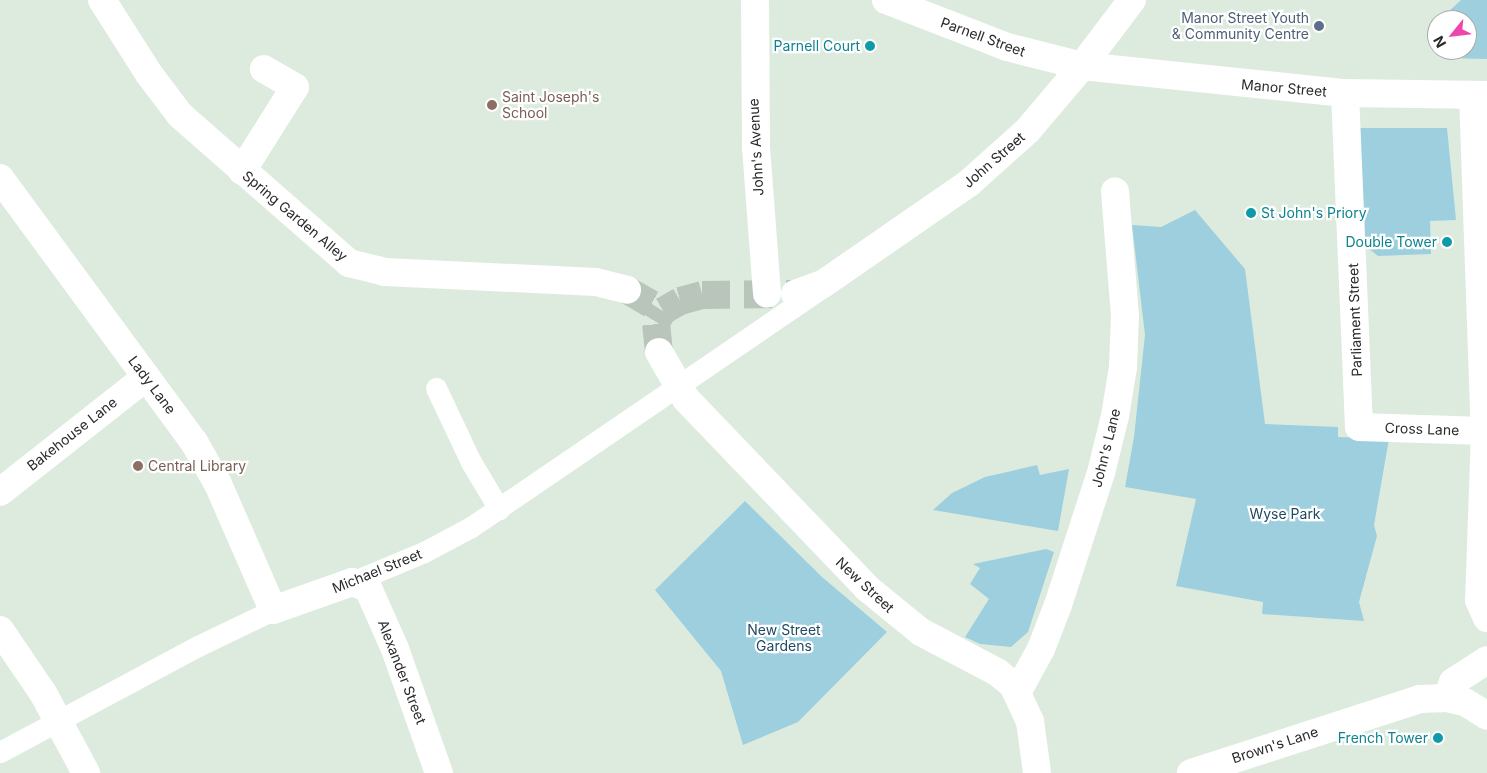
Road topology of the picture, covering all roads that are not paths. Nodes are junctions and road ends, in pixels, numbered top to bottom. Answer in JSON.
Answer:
{"nodes":[{"id":1,"x":102,"y":0,"type":"edge"},
{"id":2,"x":755,"y":0,"type":"edge"},
{"id":3,"x":886,"y":0,"type":"edge"},
{"id":4,"x":1132,"y":0,"type":"edge"},
{"id":5,"x":1082,"y":66,"type":"junction"},
{"id":6,"x":264,"y":70,"type":"dead end"},
{"id":7,"x":1346,"y":94,"type":"junction"},
{"id":8,"x":1480,"y":95,"type":"edge"},
{"id":9,"x":242,"y":171,"type":"junction"},
{"id":10,"x":0,"y":178,"type":"edge"},
{"id":11,"x":1115,"y":191,"type":"dead end"},
{"id":12,"x":823,"y":284,"type":"junction"},
{"id":13,"x":627,"y":290,"type":"tunnel mouth"},
{"id":14,"x":1484,"y":290,"type":"edge"},
{"id":15,"x":766,"y":294,"type":"dead end"},
{"id":16,"x":795,"y":294,"type":"tunnel mouth"},
{"id":17,"x":659,"y":352,"type":"tunnel mouth"},
{"id":18,"x":146,"y":377,"type":"junction"},
{"id":19,"x":677,"y":387,"type":"junction"},
{"id":20,"x":436,"y":388,"type":"dead end"},
{"id":21,"x":1359,"y":427,"type":"joint"},
{"id":22,"x":1485,"y":431,"type":"junction"},
{"id":23,"x":0,"y":492,"type":"edge"},
{"id":24,"x":500,"y":508,"type":"junction"},
{"id":25,"x":352,"y":582,"type":"junction"},
{"id":26,"x":273,"y":610,"type":"junction"},
{"id":27,"x":1487,"y":618,"type":"edge"},
{"id":28,"x":0,"y":630,"type":"edge"},
{"id":29,"x":1487,"y":660,"type":"edge"},
{"id":30,"x":1018,"y":691,"type":"junction"},
{"id":31,"x":1446,"y":698,"type":"junction"},
{"id":32,"x":1487,"y":716,"type":"edge"},
{"id":33,"x":59,"y":720,"type":"junction"},
{"id":34,"x":0,"y":752,"type":"edge"},
{"id":35,"x":86,"y":773,"type":"edge"},
{"id":36,"x":440,"y":773,"type":"edge"},
{"id":37,"x":1037,"y":773,"type":"edge"},
{"id":38,"x":1191,"y":773,"type":"edge"}],
"edges":[{"from":1,"to":9,"type":"street","name":"Spring Garden Alley"},
{"from":2,"to":15,"type":"street","name":"John's Avenue"},
{"from":3,"to":5,"type":"street","name":"Parnell Street"},
{"from":4,"to":5,"type":"street","name":"John Street"},
{"from":5,"to":7,"type":"street","name":"Manor Street"},
{"from":5,"to":12,"type":"street","name":"John Street"},
{"from":6,"to":9,"type":"street"},
{"from":7,"to":8,"type":"street","name":"Manor Street"},
{"from":7,"to":21,"type":"street","name":"Parliament Street"},
{"from":8,"to":14,"type":"street"},
{"from":9,"to":13,"type":"street","name":"Spring Garden Alley"},
{"from":10,"to":18,"type":"street","name":"Lady Lane"},
{"from":11,"to":30,"type":"street","name":"John's Lane"},
{"from":12,"to":16,"type":"street","name":"John Street"},
{"from":12,"to":19,"type":"street","name":"John Street"},
{"from":14,"to":22,"type":"street"},
{"from":17,"to":19,"type":"street"},
{"from":18,"to":23,"type":"street","name":"Bakehouse Lane"},
{"from":18,"to":26,"type":"street","name":"Lady Lane"},
{"from":19,"to":24,"type":"street","name":"Michael Street"},
{"from":19,"to":30,"type":"street","name":"New Street"},
{"from":20,"to":24,"type":"street"},
{"from":21,"to":22,"type":"street","name":"Cross Lane"},
{"from":22,"to":27,"type":"street"},
{"from":24,"to":25,"type":"street","name":"Michael Street"},
{"from":25,"to":26,"type":"street","name":"Michael Street"},
{"from":25,"to":36,"type":"street","name":"Alexander Street"},
{"from":26,"to":33,"type":"street","name":"Michael Street"},
{"from":28,"to":33,"type":"street"},
{"from":29,"to":31,"type":"street"},
{"from":30,"to":37,"type":"street","name":"New Street"},
{"from":31,"to":32,"type":"street","name":"Brown's Lane"},
{"from":31,"to":38,"type":"street","name":"Brown's Lane"},
{"from":33,"to":34,"type":"street","name":"Michael Street"},
{"from":33,"to":35,"type":"street"}]}
